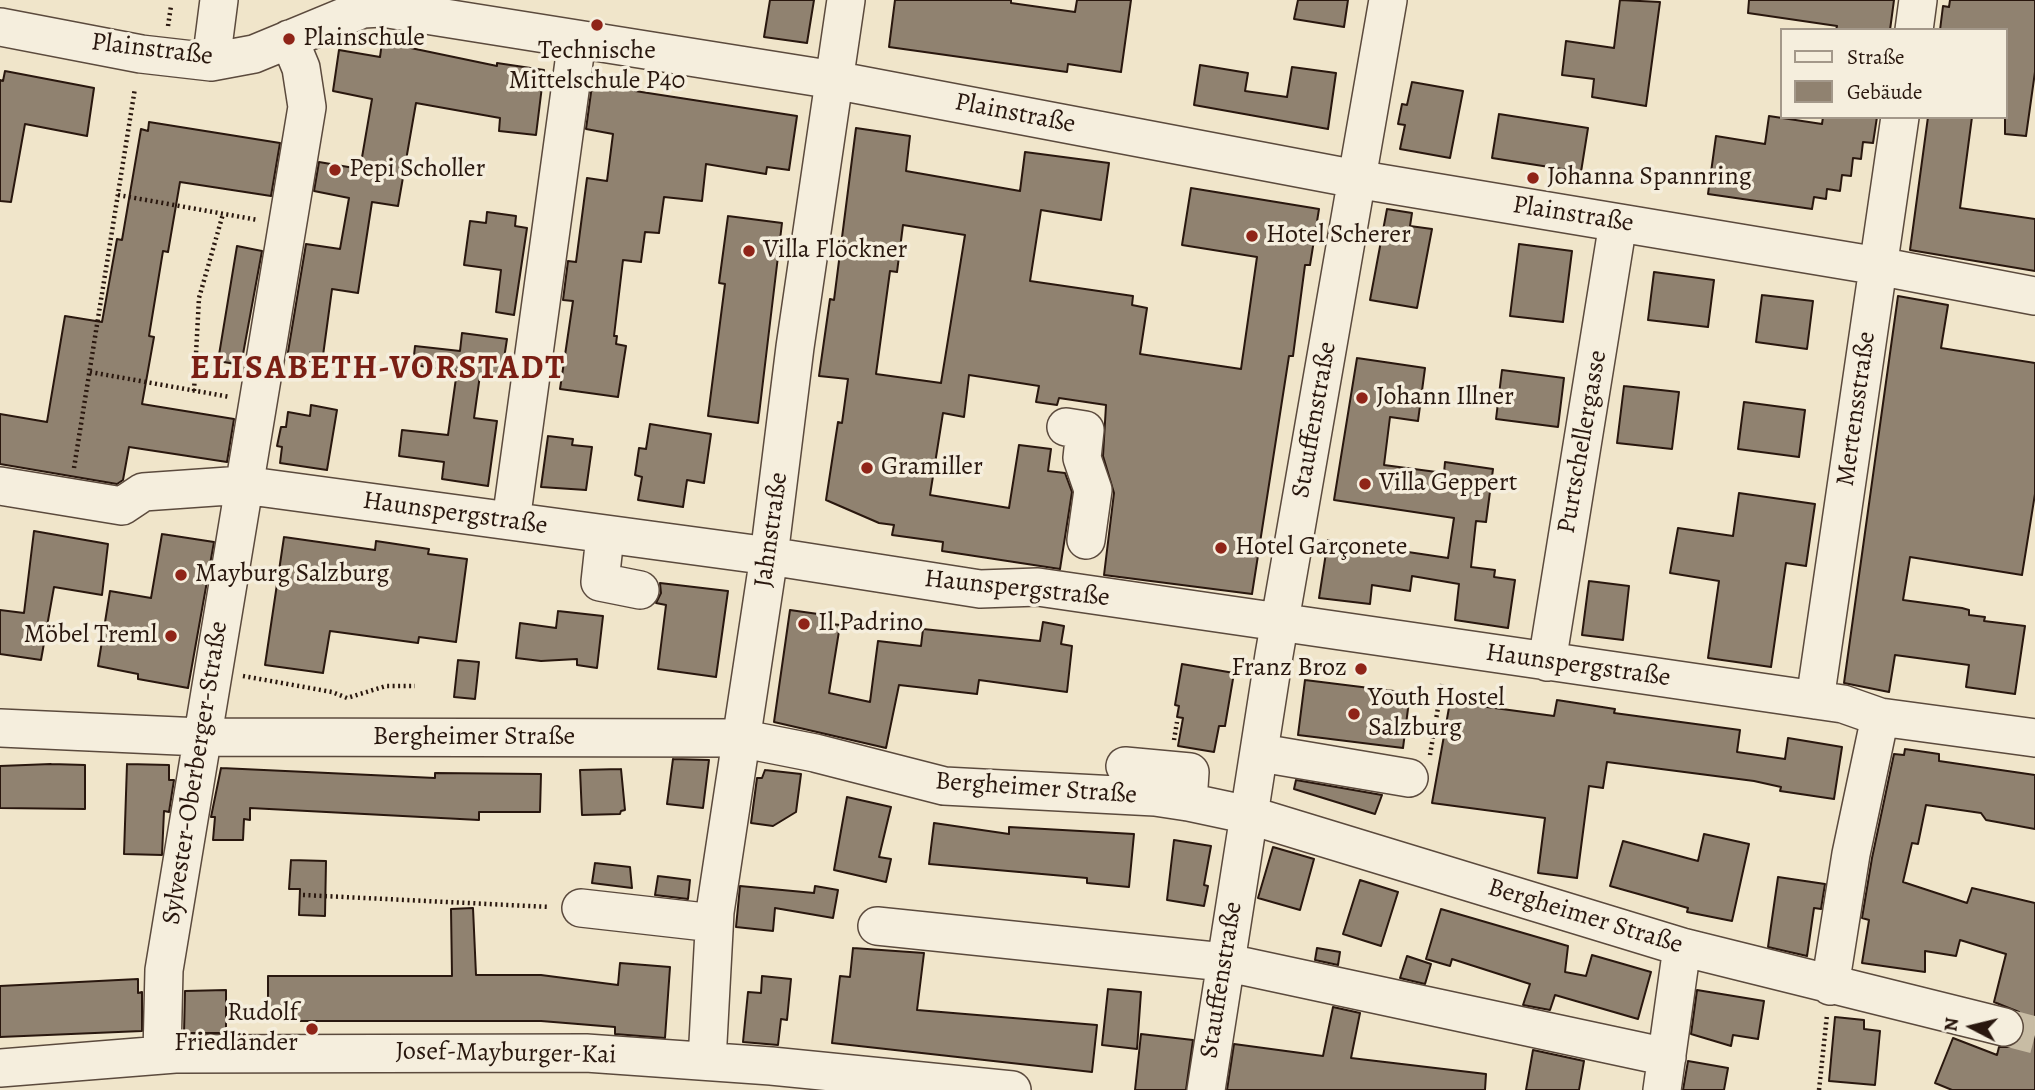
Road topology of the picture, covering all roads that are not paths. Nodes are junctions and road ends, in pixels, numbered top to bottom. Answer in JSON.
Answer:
{"nodes":[{"id":1,"x":219,"y":0,"type":"edge"},
{"id":2,"x":846,"y":0,"type":"edge"},
{"id":3,"x":1388,"y":0,"type":"edge"},
{"id":4,"x":1918,"y":0,"type":"edge"},
{"id":5,"x":343,"y":10,"type":"edge"},
{"id":6,"x":0,"y":27,"type":"edge"},
{"id":7,"x":1913,"y":28,"type":"edge"},
{"id":8,"x":289,"y":39,"type":"junction"},
{"id":9,"x":577,"y":40,"type":"junction"},
{"id":10,"x":211,"y":62,"type":"junction"},
{"id":11,"x":834,"y":80,"type":"junction"},
{"id":12,"x":1900,"y":119,"type":"edge"},
{"id":13,"x":1356,"y":179,"type":"junction"},
{"id":14,"x":1618,"y":223,"type":"junction"},
{"id":15,"x":1878,"y":266,"type":"junction"},
{"id":16,"x":2035,"y":296,"type":"edge"},
{"id":17,"x":1066,"y":427,"type":"dead end"},
{"id":18,"x":243,"y":485,"type":"junction"},
{"id":19,"x":0,"y":486,"type":"edge"},
{"id":20,"x":510,"y":521,"type":"junction"},
{"id":21,"x":605,"y":536,"type":"junction"},
{"id":22,"x":1086,"y":540,"type":"dead end"},
{"id":23,"x":769,"y":556,"type":"junction"},
{"id":24,"x":640,"y":590,"type":"dead end"},
{"id":25,"x":1278,"y":633,"type":"junction"},
{"id":26,"x":1547,"y":662,"type":"junction"},
{"id":27,"x":1815,"y":700,"type":"junction"},
{"id":28,"x":1880,"y":717,"type":"junction"},
{"id":29,"x":0,"y":728,"type":"edge"},
{"id":30,"x":201,"y":737,"type":"junction"},
{"id":31,"x":739,"y":738,"type":"junction"},
{"id":32,"x":2035,"y":738,"type":"edge"},
{"id":33,"x":1261,"y":753,"type":"junction"},
{"id":34,"x":1125,"y":766,"type":"dead end"},
{"id":35,"x":1419,"y":772,"type":"road end"},
{"id":36,"x":1188,"y":802,"type":"junction"},
{"id":37,"x":1249,"y":815,"type":"junction"},
{"id":38,"x":581,"y":908,"type":"road end"},
{"id":39,"x":714,"y":923,"type":"junction"},
{"id":40,"x":877,"y":926,"type":"dead end"},
{"id":41,"x":1682,"y":947,"type":"junction"},
{"id":42,"x":1224,"y":962,"type":"junction"},
{"id":43,"x":1830,"y":986,"type":"junction"},
{"id":44,"x":2004,"y":1027,"type":"tunnel mouth"},
{"id":45,"x":162,"y":1054,"type":"junction"},
{"id":46,"x":707,"y":1061,"type":"junction"},
{"id":47,"x":0,"y":1068,"type":"edge"},
{"id":48,"x":1664,"y":1073,"type":"edge"},
{"id":49,"x":1012,"y":1090,"type":"edge"},
{"id":50,"x":1206,"y":1090,"type":"edge"}],
"edges":[{"from":1,"to":10,"type":"street"},
{"from":2,"to":11,"type":"street","name":"Jahnstraße"},
{"from":3,"to":13,"type":"street","name":"Stauffenstraße"},
{"from":4,"to":7,"type":"street"},
{"from":5,"to":8,"type":"street","name":"Plainstraße"},
{"from":5,"to":9,"type":"street","name":"Plainstraße"},
{"from":6,"to":10,"type":"street","name":"Plainstraße"},
{"from":8,"to":10,"type":"street","name":"Plainstraße"},
{"from":8,"to":18,"type":"street","name":"Sylvester-Oberberger-Straße"},
{"from":9,"to":11,"type":"street","name":"Plainstraße"},
{"from":9,"to":20,"type":"street"},
{"from":11,"to":13,"type":"street","name":"Plainstraße"},
{"from":11,"to":23,"type":"street","name":"Jahnstraße"},
{"from":12,"to":15,"type":"street","name":"Mertensstraße"},
{"from":13,"to":14,"type":"street","name":"Plainstraße"},
{"from":13,"to":25,"type":"street","name":"Stauffenstraße"},
{"from":14,"to":15,"type":"street","name":"Plainstraße"},
{"from":14,"to":26,"type":"street","name":"Purtschellergasse"},
{"from":15,"to":16,"type":"street","name":"Plainstraße"},
{"from":15,"to":27,"type":"street","name":"Mertensstraße"},
{"from":17,"to":22,"type":"street"},
{"from":18,"to":19,"type":"street","name":"Haunspergstraße"},
{"from":18,"to":20,"type":"street","name":"Haunspergstraße"},
{"from":18,"to":30,"type":"street","name":"Sylvester-Oberberger-Straße"},
{"from":20,"to":21,"type":"street","name":"Haunspergstraße"},
{"from":21,"to":23,"type":"street","name":"Haunspergstraße"},
{"from":21,"to":24,"type":"street"},
{"from":23,"to":25,"type":"street","name":"Haunspergstraße"},
{"from":23,"to":31,"type":"street","name":"Jahnstraße"},
{"from":25,"to":26,"type":"street","name":"Haunspergstraße"},
{"from":25,"to":28,"type":"street"},
{"from":25,"to":33,"type":"street","name":"Stauffenstraße"},
{"from":26,"to":27,"type":"street","name":"Haunspergstraße"},
{"from":27,"to":28,"type":"street","name":"Haunspergstraße"},
{"from":28,"to":32,"type":"street","name":"Haunspergstraße"},
{"from":28,"to":43,"type":"street"},
{"from":29,"to":30,"type":"street","name":"Bergheimer Straße"},
{"from":30,"to":31,"type":"street","name":"Bergheimer Straße"},
{"from":30,"to":45,"type":"street","name":"Sylvester-Oberberger-Straße"},
{"from":31,"to":36,"type":"street","name":"Bergheimer Straße"},
{"from":31,"to":39,"type":"street","name":"Jahnstraße"},
{"from":33,"to":35,"type":"street"},
{"from":33,"to":37,"type":"street","name":"Stauffenstraße"},
{"from":34,"to":36,"type":"street"},
{"from":36,"to":37,"type":"street","name":"Bergheimer Straße"},
{"from":37,"to":41,"type":"street","name":"Bergheimer Straße"},
{"from":37,"to":42,"type":"street","name":"Stauffenstraße"},
{"from":38,"to":39,"type":"street"},
{"from":39,"to":46,"type":"street","name":"Jahnstraße"},
{"from":40,"to":42,"type":"street"},
{"from":41,"to":43,"type":"street","name":"Bergheimer Straße"},
{"from":41,"to":48,"type":"street"},
{"from":42,"to":48,"type":"street"},
{"from":42,"to":50,"type":"street","name":"Stauffenstraße"},
{"from":43,"to":44,"type":"street","name":"Bergheimer Straße"},
{"from":45,"to":46,"type":"street","name":"Josef-Mayburger-Kai"},
{"from":45,"to":47,"type":"street","name":"Josef-Mayburger-Kai"},
{"from":46,"to":49,"type":"street","name":"Josef-Mayburger-Kai"}]}
